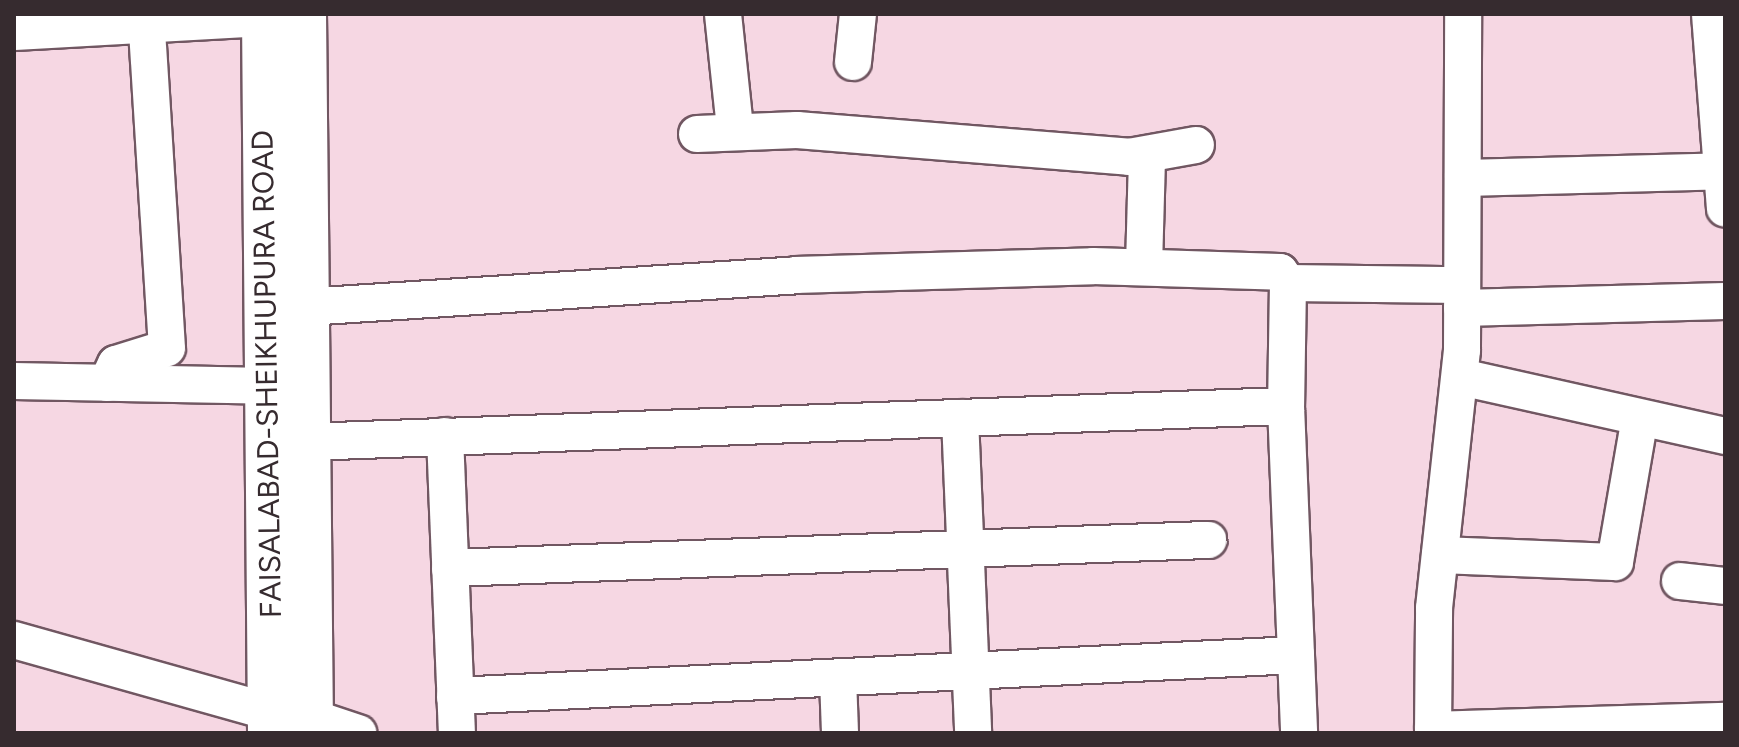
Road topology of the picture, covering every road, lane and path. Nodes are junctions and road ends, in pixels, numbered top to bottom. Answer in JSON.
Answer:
{"nodes":[{"id":1,"x":723,"y":14,"type":"edge"},
{"id":2,"x":858,"y":14,"type":"edge"},
{"id":3,"x":1463,"y":14,"type":"edge"},
{"id":4,"x":1710,"y":14,"type":"edge"},
{"id":5,"x":288,"y":15,"type":"edge"},
{"id":6,"x":146,"y":20,"type":"edge"},
{"id":7,"x":14,"y":32,"type":"edge"},
{"id":8,"x":853,"y":62,"type":"dead end"},
{"id":9,"x":735,"y":129,"type":"junction"},
{"id":10,"x":697,"y":134,"type":"dead end"},
{"id":11,"x":1196,"y":145,"type":"dead end"},
{"id":12,"x":1147,"y":157,"type":"junction"},
{"id":13,"x":1724,"y":171,"type":"edge"},
{"id":14,"x":1463,"y":178,"type":"junction"},
{"id":15,"x":1725,"y":208,"type":"edge"},
{"id":16,"x":1144,"y":266,"type":"junction"},
{"id":17,"x":1288,"y":283,"type":"junction"},
{"id":18,"x":1462,"y":297,"type":"junction"},
{"id":19,"x":1725,"y":301,"type":"edge"},
{"id":20,"x":306,"y":307,"type":"junction"},
{"id":21,"x":1461,"y":377,"type":"junction"},
{"id":22,"x":14,"y":381,"type":"edge"},
{"id":23,"x":107,"y":383,"type":"junction"},
{"id":24,"x":268,"y":386,"type":"junction"},
{"id":25,"x":1286,"y":406,"type":"junction"},
{"id":26,"x":960,"y":418,"type":"junction"},
{"id":27,"x":1640,"y":418,"type":"junction"},
{"id":28,"x":445,"y":436,"type":"junction"},
{"id":29,"x":1725,"y":436,"type":"edge"},
{"id":30,"x":307,"y":442,"type":"junction"},
{"id":31,"x":1208,"y":540,"type":"dead end"},
{"id":32,"x":966,"y":544,"type":"junction"},
{"id":33,"x":1440,"y":555,"type":"junction"},
{"id":34,"x":450,"y":568,"type":"junction"},
{"id":35,"x":1680,"y":581,"type":"dead end"},
{"id":36,"x":1725,"y":586,"type":"edge"},
{"id":37,"x":14,"y":640,"type":"edge"},
{"id":38,"x":1296,"y":655,"type":"junction"},
{"id":39,"x":971,"y":672,"type":"junction"},
{"id":40,"x":838,"y":678,"type":"junction"},
{"id":41,"x":455,"y":696,"type":"junction"},
{"id":42,"x":1725,"y":721,"type":"edge"},
{"id":43,"x":290,"y":724,"type":"edge"},
{"id":44,"x":1433,"y":732,"type":"edge"},
{"id":45,"x":358,"y":733,"type":"edge"},
{"id":46,"x":457,"y":733,"type":"edge"},
{"id":47,"x":840,"y":733,"type":"edge"},
{"id":48,"x":973,"y":733,"type":"edge"},
{"id":49,"x":1299,"y":733,"type":"edge"}],
"edges":[{"from":1,"to":9,"type":"street"},
{"from":2,"to":8,"type":"street"},
{"from":3,"to":14,"type":"street"},
{"from":4,"to":13,"type":"street"},
{"from":5,"to":6,"type":"street"},
{"from":5,"to":20,"type":"highway","name":"FAISALABAD-SHEIKHUPURA ROAD"},
{"from":5,"to":24,"type":"highway","name":"FAISALABAD-SHEIKHUPURA ROAD"},
{"from":6,"to":7,"type":"street"},
{"from":6,"to":23,"type":"street"},
{"from":9,"to":10,"type":"street"},
{"from":9,"to":12,"type":"street"},
{"from":11,"to":12,"type":"street"},
{"from":12,"to":16,"type":"street"},
{"from":13,"to":14,"type":"street"},
{"from":13,"to":15,"type":"street"},
{"from":14,"to":18,"type":"street"},
{"from":16,"to":17,"type":"street"},
{"from":16,"to":20,"type":"street"},
{"from":17,"to":18,"type":"street"},
{"from":17,"to":25,"type":"street"},
{"from":18,"to":19,"type":"street"},
{"from":18,"to":21,"type":"street"},
{"from":20,"to":30,"type":"highway","name":"FAISALABAD-SHEIKHUPURA ROAD"},
{"from":21,"to":27,"type":"street"},
{"from":21,"to":33,"type":"street"},
{"from":22,"to":23,"type":"street"},
{"from":23,"to":24,"type":"street"},
{"from":24,"to":43,"type":"highway","name":"FAISALABAD-SHEIKHUPURA ROAD"},
{"from":25,"to":26,"type":"street"},
{"from":25,"to":38,"type":"street"},
{"from":26,"to":28,"type":"street"},
{"from":26,"to":32,"type":"street"},
{"from":27,"to":29,"type":"street"},
{"from":27,"to":33,"type":"street"},
{"from":28,"to":30,"type":"street"},
{"from":28,"to":34,"type":"street"},
{"from":30,"to":43,"type":"highway","name":"FAISALABAD-SHEIKHUPURA ROAD"},
{"from":31,"to":32,"type":"street"},
{"from":32,"to":34,"type":"street"},
{"from":32,"to":39,"type":"street"},
{"from":33,"to":44,"type":"street"},
{"from":34,"to":41,"type":"street"},
{"from":35,"to":36,"type":"street"},
{"from":37,"to":43,"type":"street"},
{"from":38,"to":39,"type":"street"},
{"from":38,"to":49,"type":"street"},
{"from":39,"to":40,"type":"street"},
{"from":39,"to":48,"type":"street"},
{"from":40,"to":41,"type":"street"},
{"from":40,"to":47,"type":"street"},
{"from":41,"to":46,"type":"street"},
{"from":42,"to":44,"type":"street"},
{"from":43,"to":45,"type":"street"}]}
